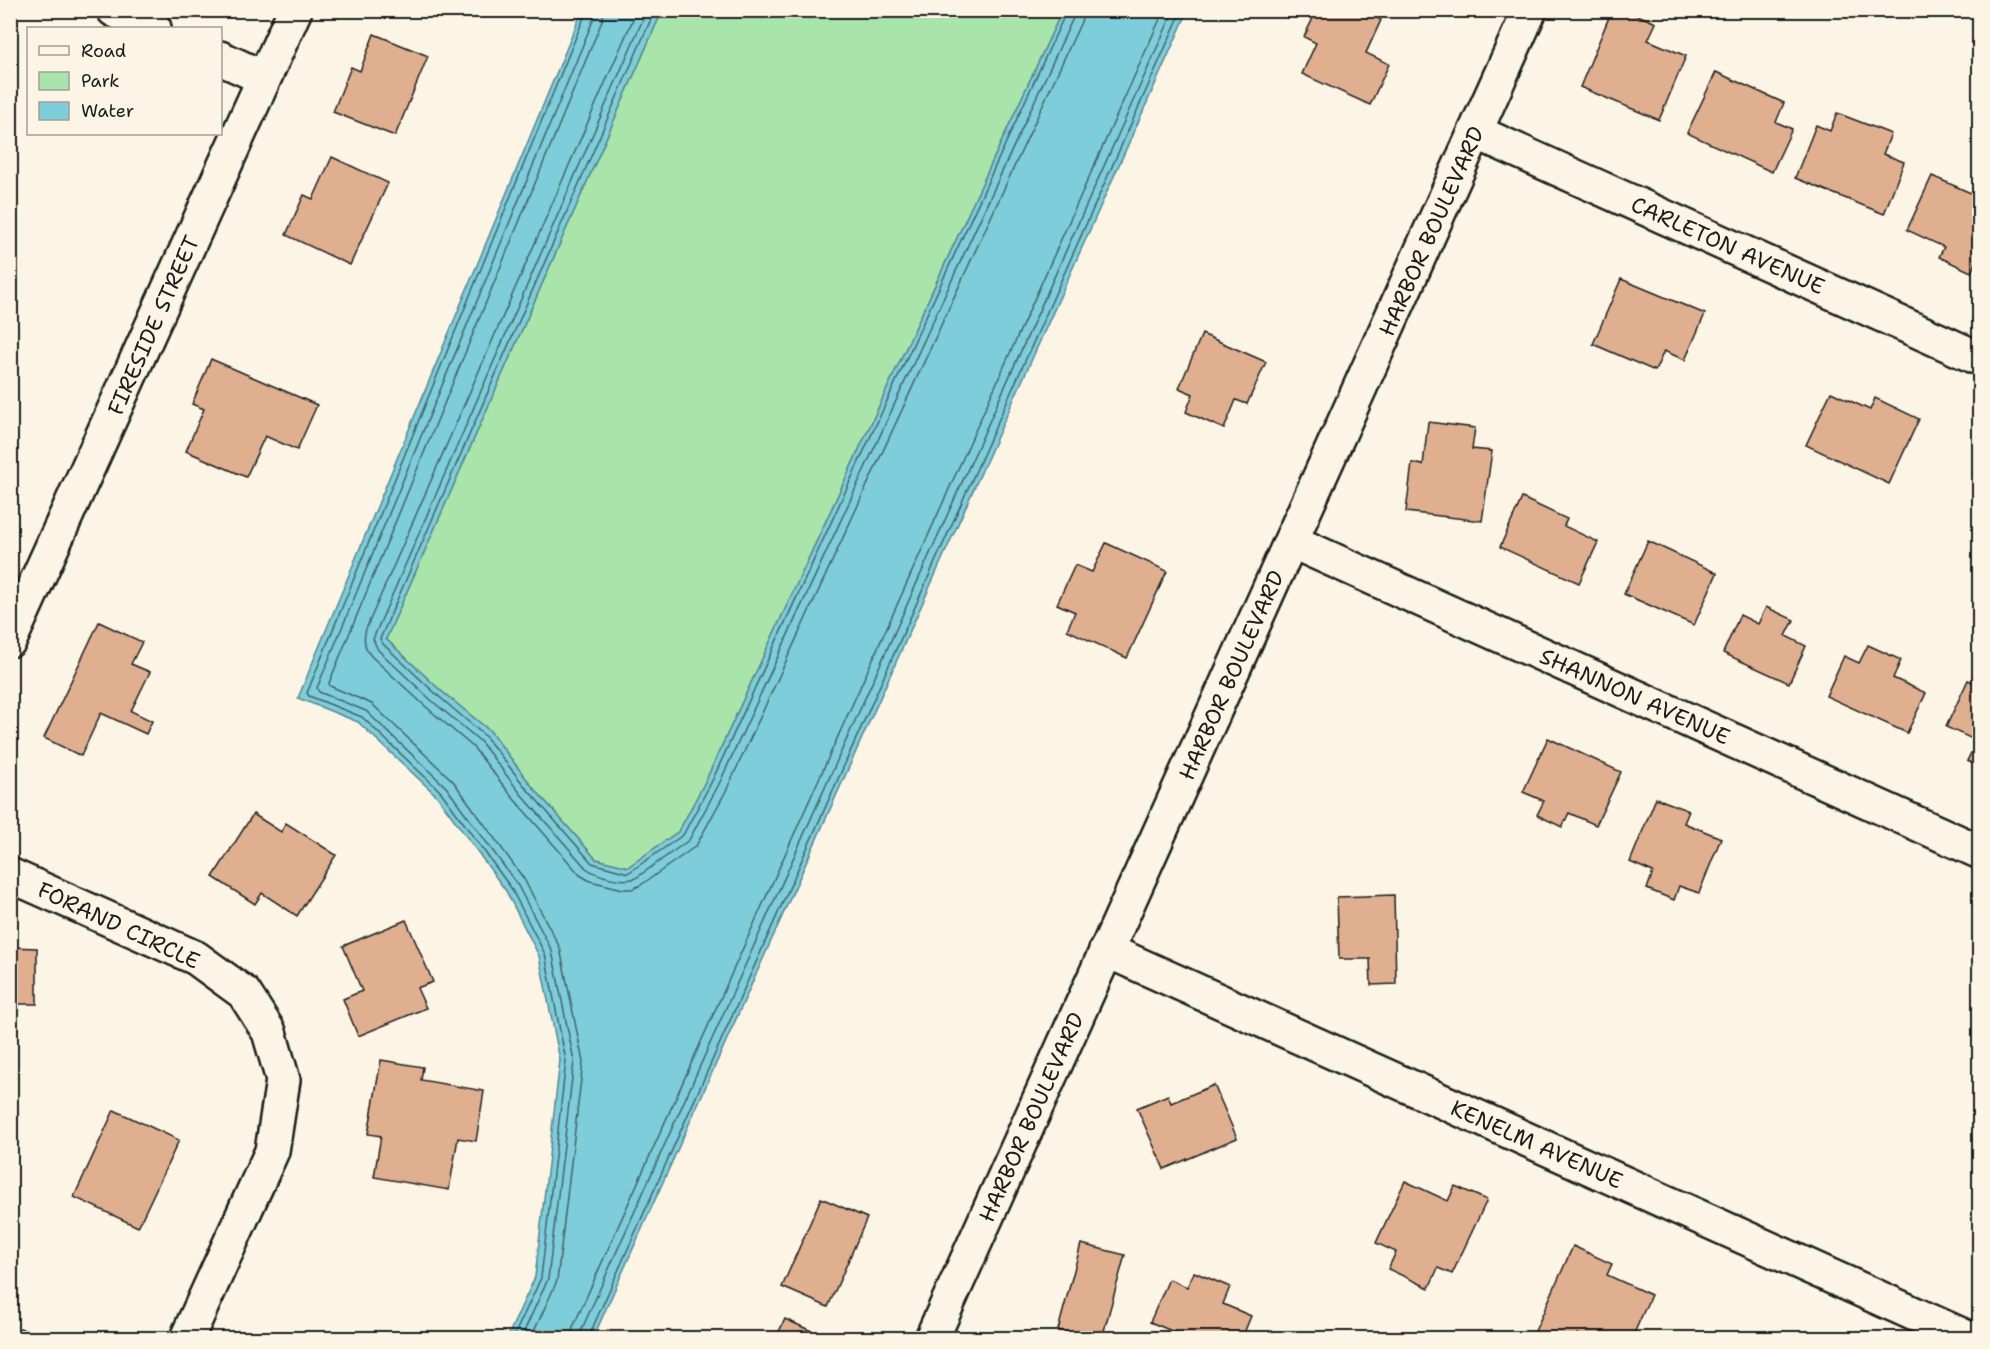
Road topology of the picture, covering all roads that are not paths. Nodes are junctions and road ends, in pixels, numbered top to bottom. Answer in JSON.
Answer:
{"nodes":[{"id":1,"x":114,"y":10,"type":"edge"},
{"id":2,"x":295,"y":10,"type":"edge"},
{"id":3,"x":1530,"y":10,"type":"edge"},
{"id":4,"x":152,"y":27,"type":"edge"},
{"id":5,"x":222,"y":59,"type":"edge"},
{"id":6,"x":264,"y":78,"type":"junction"},
{"id":7,"x":1476,"y":132,"type":"junction"},
{"id":8,"x":1980,"y":359,"type":"edge"},
{"id":9,"x":1291,"y":541,"type":"junction"},
{"id":10,"x":10,"y":640,"type":"edge"},
{"id":11,"x":1980,"y":852,"type":"edge"},
{"id":12,"x":10,"y":874,"type":"edge"},
{"id":13,"x":1106,"y":950,"type":"junction"},
{"id":14,"x":187,"y":1338,"type":"edge"},
{"id":15,"x":932,"y":1338,"type":"edge"},
{"id":16,"x":1968,"y":1338,"type":"edge"}],
"edges":[{"from":1,"to":4,"type":"street"},
{"from":2,"to":6,"type":"street","name":"FIRESIDE STREET"},
{"from":3,"to":7,"type":"street","name":"HARBOR BOULEVARD"},
{"from":5,"to":6,"type":"street"},
{"from":6,"to":10,"type":"street","name":"FIRESIDE STREET"},
{"from":7,"to":8,"type":"street","name":"CARLETON AVENUE"},
{"from":7,"to":9,"type":"street","name":"HARBOR BOULEVARD"},
{"from":9,"to":11,"type":"street","name":"SHANNON AVENUE"},
{"from":9,"to":13,"type":"street","name":"HARBOR BOULEVARD"},
{"from":12,"to":14,"type":"street","name":"FORAND CIRCLE"},
{"from":13,"to":15,"type":"street","name":"HARBOR BOULEVARD"},
{"from":13,"to":16,"type":"street","name":"KENELM AVENUE"}]}
